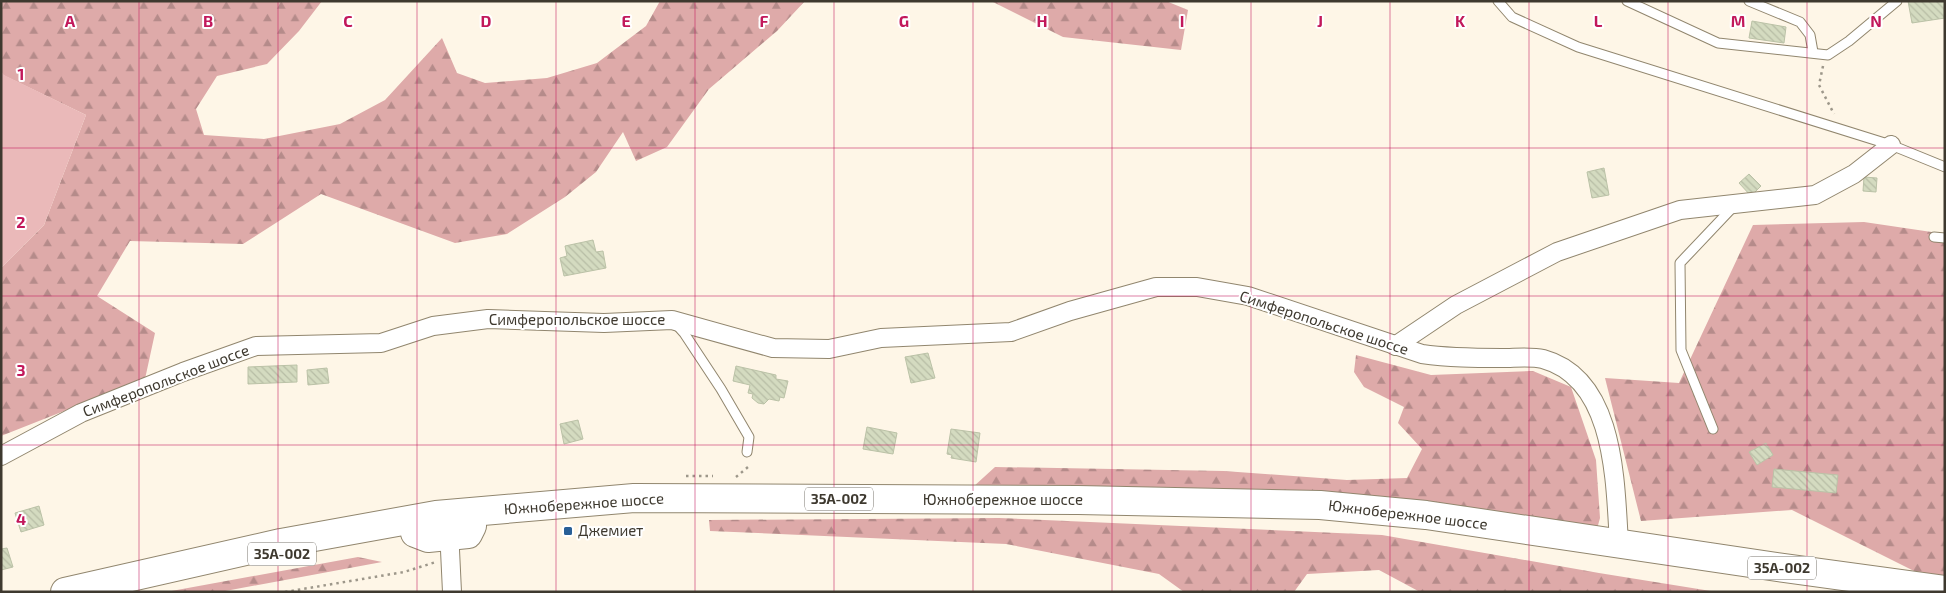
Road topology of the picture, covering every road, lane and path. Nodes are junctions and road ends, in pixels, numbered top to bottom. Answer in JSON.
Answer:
{"nodes":[{"id":1,"x":1498,"y":1,"type":"edge"},
{"id":2,"x":1627,"y":1,"type":"edge"},
{"id":3,"x":1749,"y":1,"type":"edge"},
{"id":4,"x":1897,"y":1,"type":"edge"},
{"id":5,"x":1814,"y":52,"type":"junction"},
{"id":6,"x":1828,"y":55,"type":"junction"},
{"id":7,"x":1841,"y":129,"type":"junction"},
{"id":8,"x":1892,"y":145,"type":"junction"},
{"id":9,"x":1945,"y":167,"type":"edge"},
{"id":10,"x":1736,"y":204,"type":"junction"},
{"id":11,"x":1934,"y":237,"type":"dead end"},
{"id":12,"x":1945,"y":238,"type":"edge"},
{"id":13,"x":672,"y":320,"type":"junction"},
{"id":14,"x":1396,"y":346,"type":"junction"},
{"id":15,"x":1713,"y":429,"type":"dead end"},
{"id":16,"x":748,"y":452,"type":"joint"},
{"id":17,"x":1,"y":456,"type":"edge"},
{"id":18,"x":683,"y":476,"type":"dead end"},
{"id":19,"x":719,"y":476,"type":"dead end"},
{"id":20,"x":735,"y":478,"type":"dead end"},
{"id":21,"x":504,"y":510,"type":"junction"},
{"id":22,"x":409,"y":527,"type":"junction"},
{"id":23,"x":454,"y":534,"type":"junction"},
{"id":24,"x":1619,"y":543,"type":"junction"},
{"id":25,"x":1945,"y":590,"type":"edge"},
{"id":26,"x":65,"y":592,"type":"edge"},
{"id":27,"x":117,"y":592,"type":"edge"},
{"id":28,"x":285,"y":592,"type":"edge"},
{"id":29,"x":452,"y":592,"type":"edge"},
{"id":30,"x":1865,"y":592,"type":"edge"}],
"edges":[{"from":1,"to":7,"type":"lane"},
{"from":2,"to":5,"type":"lane"},
{"from":3,"to":5,"type":"lane"},
{"from":4,"to":6,"type":"lane"},
{"from":5,"to":6,"type":"lane"},
{"from":6,"to":7,"type":"path"},
{"from":7,"to":8,"type":"lane"},
{"from":8,"to":9,"type":"lane"},
{"from":8,"to":10,"type":"street"},
{"from":10,"to":14,"type":"street"},
{"from":10,"to":15,"type":"lane"},
{"from":11,"to":12,"type":"lane"},
{"from":13,"to":14,"type":"street","name":"Симферопольское шоссе"},
{"from":13,"to":16,"type":"lane"},
{"from":13,"to":17,"type":"street","name":"Симферопольское шоссе"},
{"from":14,"to":24,"type":"street","name":"Симферопольское шоссе"},
{"from":16,"to":20,"type":"path"},
{"from":18,"to":19,"type":"path"},
{"from":21,"to":22,"type":"highway","name":"Южнобережное шоссе","number":"35А-002"},
{"from":21,"to":23,"type":"highway"},
{"from":21,"to":24,"type":"highway","name":"Южнобережное шоссе","number":"35А-002"},
{"from":22,"to":23,"type":"highway","name":"Южнобережное шоссе","number":"35А-002"},
{"from":22,"to":26,"type":"highway","name":"Южнобережное шоссе","number":"35А-002"},
{"from":22,"to":27,"type":"highway","name":"Южнобережное шоссе","number":"35А-002"},
{"from":23,"to":28,"type":"path"},
{"from":23,"to":29,"type":"street"},
{"from":23,"to":30,"type":"highway","name":"Южнобережное шоссе","number":"35А-002"},
{"from":24,"to":25,"type":"highway","name":"Южнобережное шоссе","number":"35А-002"}]}
